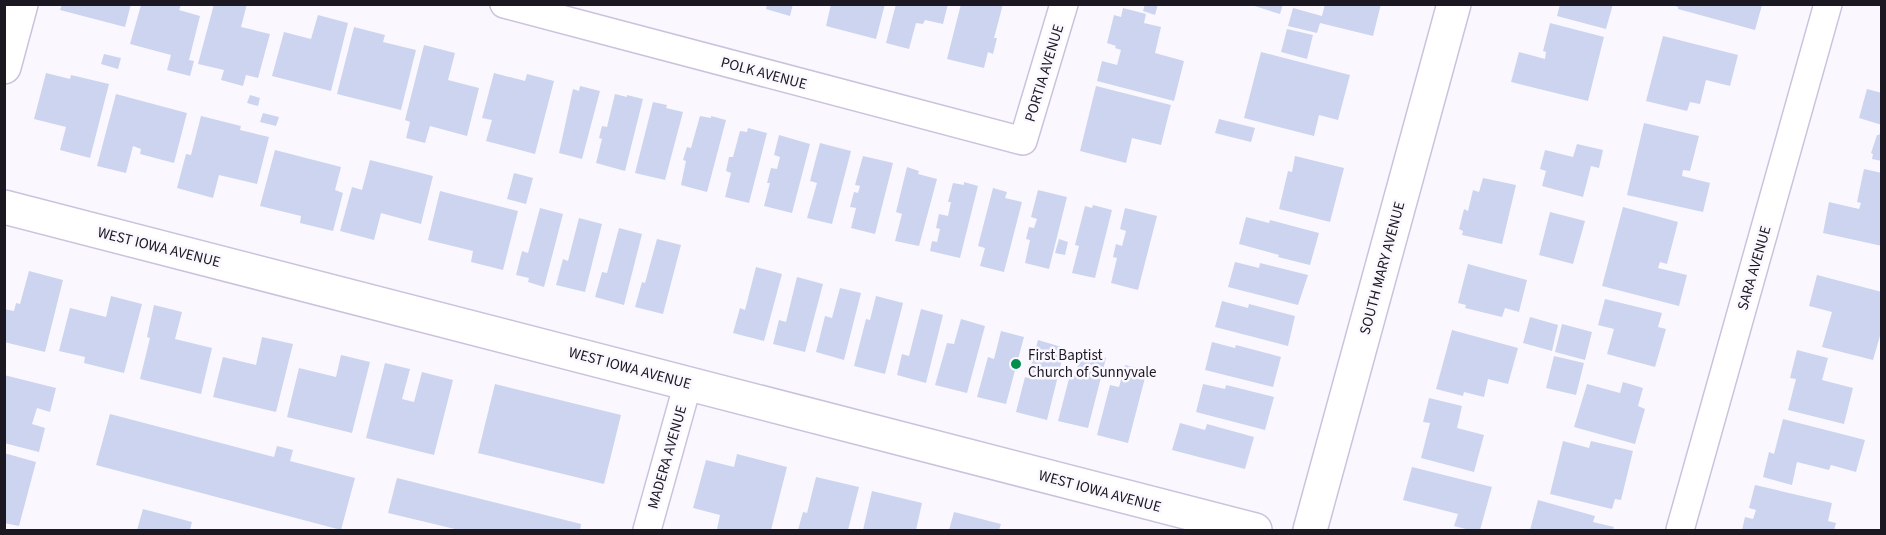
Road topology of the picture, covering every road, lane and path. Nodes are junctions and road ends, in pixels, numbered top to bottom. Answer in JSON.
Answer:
{"nodes":[{"id":1,"x":21,"y":4,"type":"edge"},
{"id":2,"x":504,"y":4,"type":"edge"},
{"id":3,"x":1064,"y":4,"type":"edge"},
{"id":4,"x":1454,"y":4,"type":"edge"},
{"id":5,"x":1828,"y":4,"type":"edge"},
{"id":6,"x":4,"y":67,"type":"edge"},
{"id":7,"x":1023,"y":141,"type":"joint"},
{"id":8,"x":4,"y":207,"type":"edge"},
{"id":9,"x":688,"y":383,"type":"junction"},
{"id":10,"x":647,"y":531,"type":"edge"},
{"id":11,"x":1255,"y":531,"type":"edge"},
{"id":12,"x":1310,"y":531,"type":"edge"},
{"id":13,"x":1680,"y":531,"type":"edge"}],
"edges":[{"from":1,"to":6,"type":"street"},
{"from":2,"to":7,"type":"street","name":"POLK AVENUE"},
{"from":3,"to":7,"type":"street","name":"PORTIA AVENUE"},
{"from":4,"to":12,"type":"street","name":"SOUTH MARY AVENUE"},
{"from":5,"to":13,"type":"street","name":"SARA AVENUE"},
{"from":8,"to":9,"type":"street","name":"WEST IOWA AVENUE"},
{"from":9,"to":10,"type":"street","name":"MADERA AVENUE"},
{"from":9,"to":11,"type":"street","name":"WEST IOWA AVENUE"}]}
